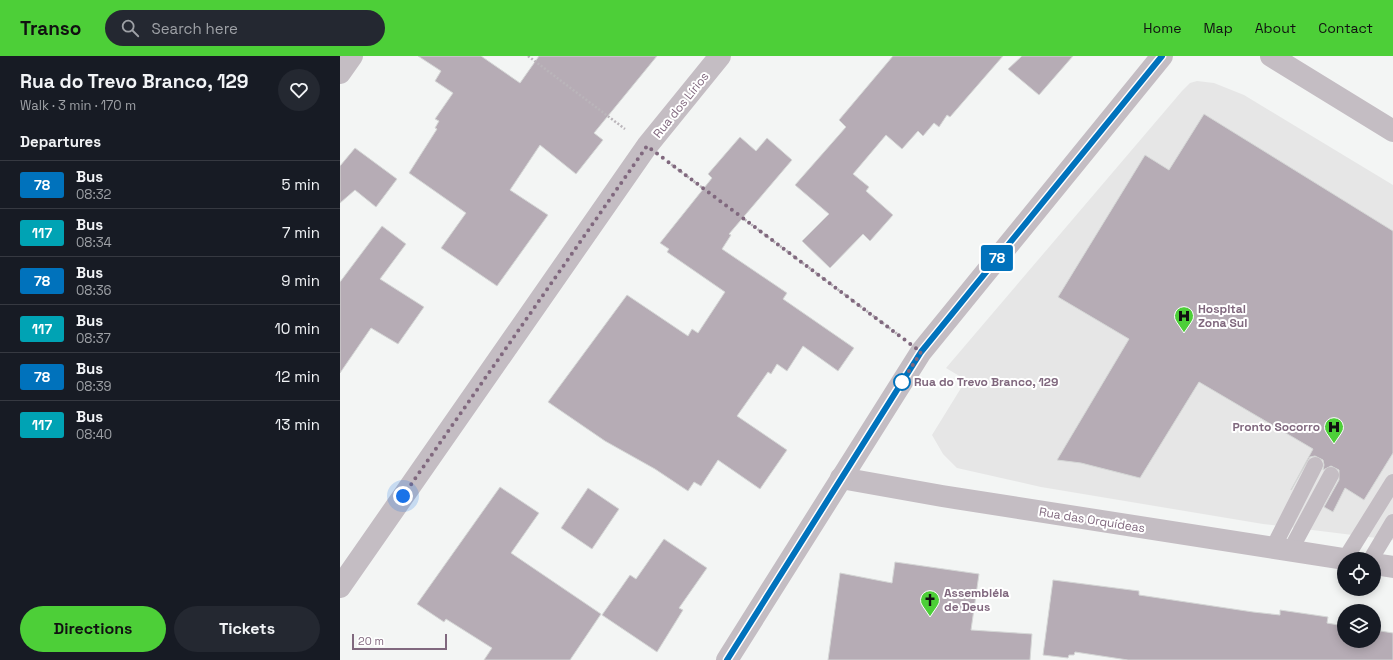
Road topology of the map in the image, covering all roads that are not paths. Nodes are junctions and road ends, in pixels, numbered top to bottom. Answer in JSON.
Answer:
{"nodes":[{"id":1,"x":352,"y":56,"type":"edge"},
{"id":2,"x":720,"y":56,"type":"edge"},
{"id":3,"x":1162,"y":56,"type":"edge"},
{"id":4,"x":1271,"y":56,"type":"edge"},
{"id":5,"x":340,"y":73,"type":"edge"},
{"id":6,"x":1393,"y":131,"type":"edge"},
{"id":7,"x":1315,"y":465,"type":"dead end"},
{"id":8,"x":1331,"y":475,"type":"dead end"},
{"id":9,"x":841,"y":478,"type":"junction"},
{"id":10,"x":1393,"y":482,"type":"edge"},
{"id":11,"x":1393,"y":522,"type":"edge"},
{"id":12,"x":1281,"y":550,"type":"junction"},
{"id":13,"x":1349,"y":552,"type":"edge"},
{"id":14,"x":1375,"y":552,"type":"edge"},
{"id":15,"x":1337,"y":558,"type":"edge"},
{"id":16,"x":1381,"y":565,"type":"edge"},
{"id":17,"x":1393,"y":567,"type":"edge"},
{"id":18,"x":340,"y":587,"type":"edge"},
{"id":19,"x":727,"y":660,"type":"edge"}],
"edges":[{"from":1,"to":5,"type":"street"},
{"from":2,"to":18,"type":"street","name":"Rua dos Lírios"},
{"from":3,"to":9,"type":"street"},
{"from":4,"to":6,"type":"street"},
{"from":7,"to":12,"type":"lane"},
{"from":8,"to":12,"type":"lane"},
{"from":9,"to":12,"type":"street","name":"Rua das Orquídeas"},
{"from":9,"to":19,"type":"street"},
{"from":10,"to":13,"type":"lane"},
{"from":11,"to":14,"type":"lane"},
{"from":12,"to":15,"type":"street","name":"Rua das Orquídeas"},
{"from":16,"to":17,"type":"street"}]}
